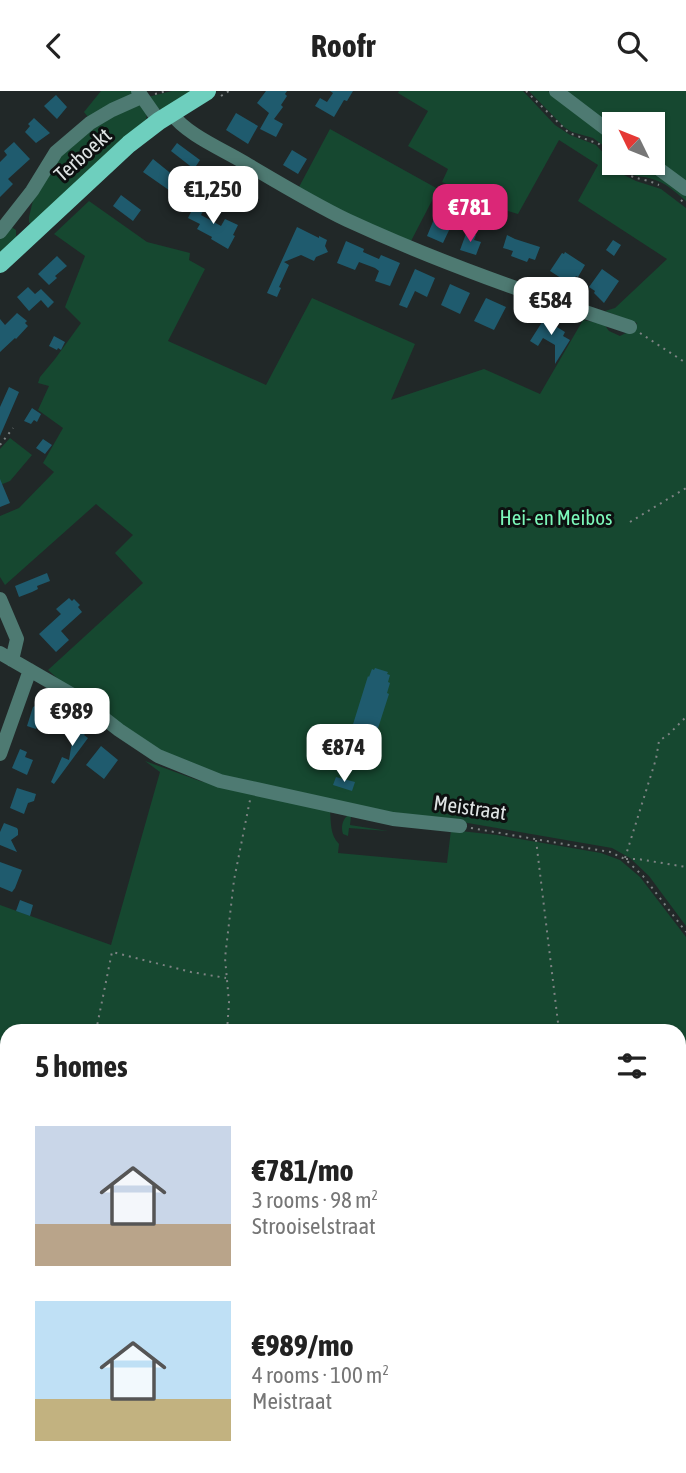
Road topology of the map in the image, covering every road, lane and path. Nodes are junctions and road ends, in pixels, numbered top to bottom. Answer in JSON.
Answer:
{"nodes":[{"id":1,"x":167,"y":91,"type":"edge"},
{"id":2,"x":207,"y":91,"type":"edge"},
{"id":3,"x":526,"y":91,"type":"edge"},
{"id":4,"x":556,"y":91,"type":"edge"},
{"id":5,"x":142,"y":94,"type":"edge"},
{"id":6,"x":165,"y":117,"type":"junction"},
{"id":7,"x":602,"y":126,"type":"edge"},
{"id":8,"x":602,"y":146,"type":"edge"},
{"id":9,"x":628,"y":175,"type":"edge"},
{"id":10,"x":663,"y":175,"type":"edge"},
{"id":11,"x":663,"y":187,"type":"dead end"},
{"id":12,"x":682,"y":193,"type":"edge"},
{"id":13,"x":686,"y":205,"type":"edge"},
{"id":14,"x":0,"y":232,"type":"edge"},
{"id":15,"x":0,"y":264,"type":"edge"},
{"id":16,"x":630,"y":327,"type":"joint"},
{"id":17,"x":686,"y":363,"type":"edge"},
{"id":18,"x":13,"y":428,"type":"dead end"},
{"id":19,"x":0,"y":445,"type":"edge"},
{"id":20,"x":686,"y":488,"type":"edge"},
{"id":21,"x":630,"y":522,"type":"dead end"},
{"id":22,"x":0,"y":599,"type":"edge"},
{"id":23,"x":6,"y":656,"type":"edge"},
{"id":24,"x":30,"y":670,"type":"junction"},
{"id":25,"x":686,"y":717,"type":"edge"},
{"id":26,"x":0,"y":754,"type":"edge"},
{"id":27,"x":251,"y":792,"type":"dead end"},
{"id":28,"x":460,"y":826,"type":"joint"},
{"id":29,"x":536,"y":839,"type":"junction"},
{"id":30,"x":625,"y":859,"type":"junction"},
{"id":31,"x":686,"y":867,"type":"edge"},
{"id":32,"x":686,"y":932,"type":"edge"},
{"id":33,"x":227,"y":978,"type":"junction"},
{"id":34,"x":97,"y":1024,"type":"edge"},
{"id":35,"x":227,"y":1024,"type":"edge"},
{"id":36,"x":558,"y":1024,"type":"edge"}],
"edges":[{"from":1,"to":5,"type":"path"},
{"from":2,"to":6,"type":"main road","name":"Terboekt"},
{"from":3,"to":8,"type":"path"},
{"from":4,"to":7,"type":"street"},
{"from":5,"to":6,"type":"street"},
{"from":5,"to":14,"type":"street","name":"Terboekt"},
{"from":6,"to":15,"type":"main road","name":"Terboekt"},
{"from":6,"to":16,"type":"street"},
{"from":9,"to":11,"type":"path"},
{"from":10,"to":12,"type":"street"},
{"from":12,"to":13,"type":"path"},
{"from":16,"to":17,"type":"path"},
{"from":18,"to":19,"type":"path"},
{"from":20,"to":21,"type":"path"},
{"from":22,"to":23,"type":"street"},
{"from":23,"to":24,"type":"street","name":"Meistraat"},
{"from":24,"to":26,"type":"street"},
{"from":24,"to":28,"type":"street","name":"Meistraat"},
{"from":25,"to":30,"type":"path"},
{"from":27,"to":33,"type":"path"},
{"from":28,"to":29,"type":"path","name":"Meistraat"},
{"from":29,"to":30,"type":"path","name":"Meistraat"},
{"from":29,"to":36,"type":"path"},
{"from":30,"to":31,"type":"path"},
{"from":30,"to":32,"type":"path","name":"Meistraat"},
{"from":33,"to":34,"type":"path"},
{"from":33,"to":35,"type":"path"}]}
